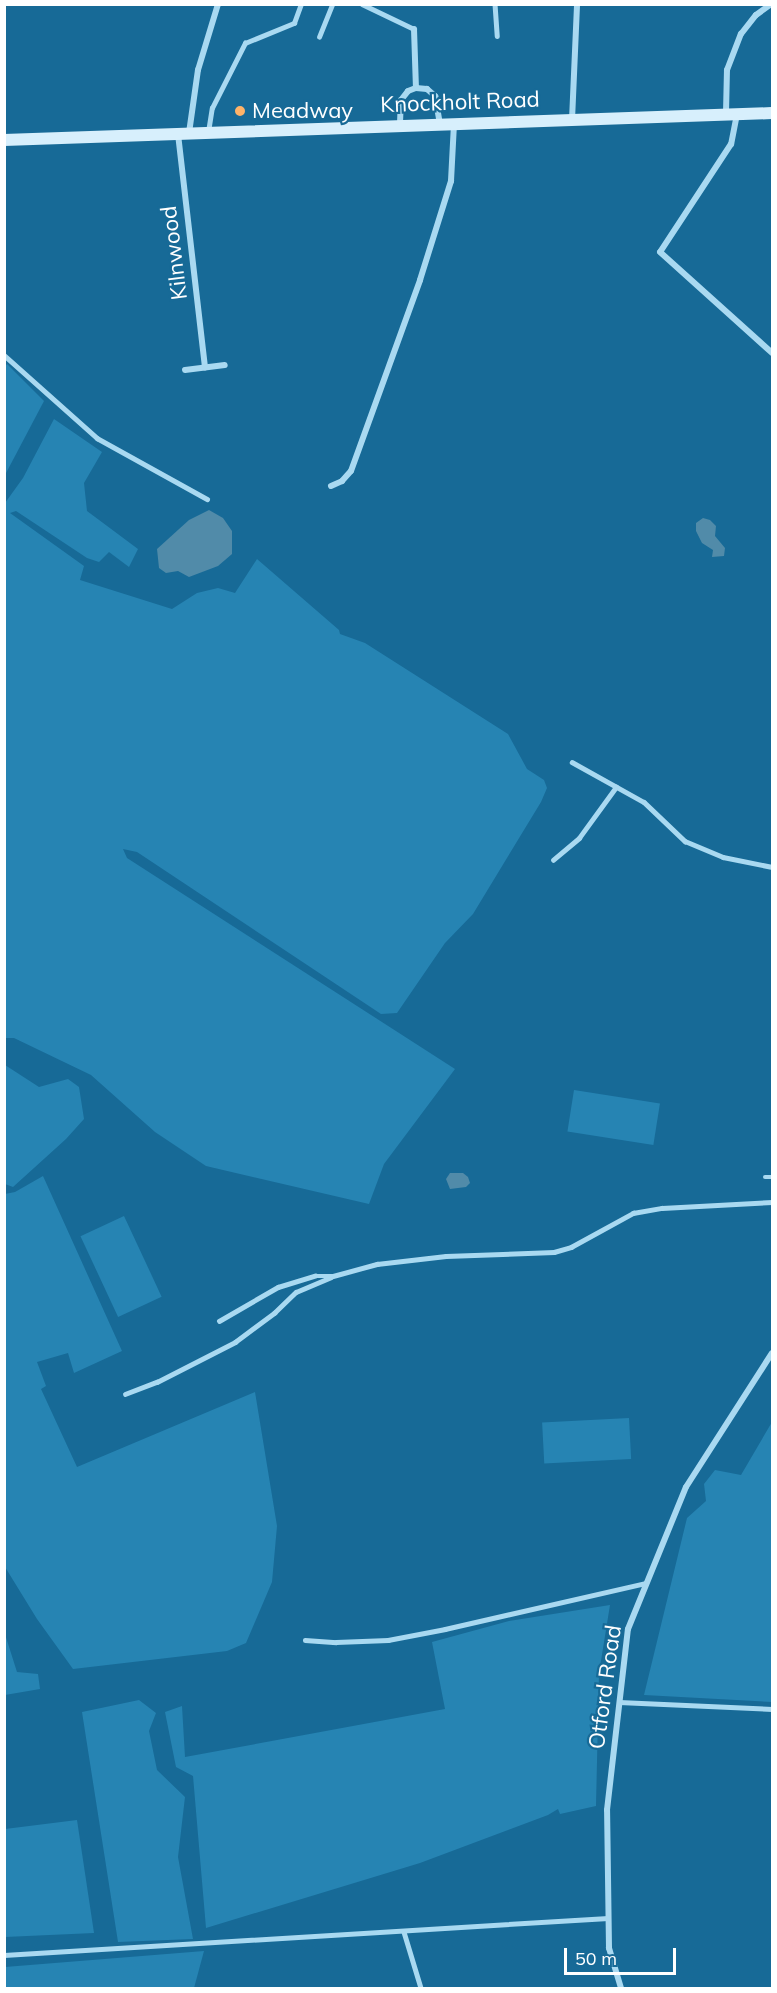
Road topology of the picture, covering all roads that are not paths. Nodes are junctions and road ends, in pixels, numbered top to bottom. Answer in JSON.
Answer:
{"nodes":[{"id":1,"x":218,"y":4,"type":"edge"},
{"id":2,"x":301,"y":4,"type":"edge"},
{"id":3,"x":332,"y":4,"type":"edge"},
{"id":4,"x":362,"y":4,"type":"edge"},
{"id":5,"x":495,"y":4,"type":"edge"},
{"id":6,"x":577,"y":4,"type":"edge"},
{"id":7,"x":771,"y":4,"type":"edge"},
{"id":8,"x":414,"y":29,"type":"joint"},
{"id":9,"x":497,"y":36,"type":"dead end"},
{"id":10,"x":319,"y":37,"type":"dead end"},
{"id":11,"x":416,"y":88,"type":"junction"},
{"id":12,"x":731,"y":113,"type":"junction"},
{"id":13,"x":772,"y":113,"type":"edge"},
{"id":14,"x":572,"y":120,"type":"junction"},
{"id":15,"x":440,"y":123,"type":"junction"},
{"id":16,"x":454,"y":123,"type":"junction"},
{"id":17,"x":400,"y":124,"type":"junction"},
{"id":18,"x":208,"y":132,"type":"junction"},
{"id":19,"x":184,"y":134,"type":"junction"},
{"id":20,"x":4,"y":140,"type":"edge"},
{"id":21,"x":772,"y":353,"type":"edge"},
{"id":22,"x":4,"y":356,"type":"edge"},
{"id":23,"x":225,"y":364,"type":"dead end"},
{"id":24,"x":205,"y":367,"type":"junction"},
{"id":25,"x":185,"y":370,"type":"dead end"},
{"id":26,"x":331,"y":486,"type":"dead end"},
{"id":27,"x":207,"y":499,"type":"dead end"},
{"id":28,"x":573,"y":762,"type":"dead end"},
{"id":29,"x":616,"y":787,"type":"junction"},
{"id":30,"x":553,"y":860,"type":"dead end"},
{"id":31,"x":772,"y":867,"type":"edge"},
{"id":32,"x":765,"y":1177,"type":"dead end"},
{"id":33,"x":772,"y":1177,"type":"edge"},
{"id":34,"x":772,"y":1202,"type":"edge"},
{"id":35,"x":333,"y":1276,"type":"junction"},
{"id":36,"x":219,"y":1321,"type":"dead end"},
{"id":37,"x":772,"y":1353,"type":"edge"},
{"id":38,"x":125,"y":1394,"type":"dead end"},
{"id":39,"x":646,"y":1583,"type":"junction"},
{"id":40,"x":305,"y":1640,"type":"dead end"},
{"id":41,"x":620,"y":1702,"type":"junction"},
{"id":42,"x":772,"y":1709,"type":"edge"},
{"id":43,"x":609,"y":1918,"type":"junction"},
{"id":44,"x":404,"y":1932,"type":"junction"},
{"id":45,"x":4,"y":1955,"type":"edge"},
{"id":46,"x":421,"y":1989,"type":"edge"},
{"id":47,"x":621,"y":1989,"type":"edge"}],
"edges":[{"from":1,"to":19,"type":"street","name":"Kilnwood"},
{"from":2,"to":18,"type":"lane"},
{"from":3,"to":10,"type":"lane"},
{"from":4,"to":8,"type":"lane"},
{"from":5,"to":9,"type":"lane"},
{"from":6,"to":14,"type":"street"},
{"from":7,"to":12,"type":"street"},
{"from":8,"to":11,"type":"street"},
{"from":11,"to":15,"type":"street"},
{"from":11,"to":17,"type":"street"},
{"from":12,"to":13,"type":"street","name":"Knockholt Road"},
{"from":12,"to":14,"type":"street","name":"Knockholt Road"},
{"from":12,"to":21,"type":"street"},
{"from":14,"to":16,"type":"street","name":"Knockholt Road"},
{"from":15,"to":16,"type":"street","name":"Knockholt Road"},
{"from":15,"to":17,"type":"street","name":"Knockholt Road"},
{"from":16,"to":26,"type":"street"},
{"from":17,"to":18,"type":"street","name":"Knockholt Road"},
{"from":18,"to":19,"type":"street","name":"Knockholt Road"},
{"from":19,"to":20,"type":"street","name":"Knockholt Road"},
{"from":19,"to":24,"type":"street","name":"Kilnwood"},
{"from":22,"to":27,"type":"lane"},
{"from":23,"to":24,"type":"street"},
{"from":24,"to":25,"type":"street"},
{"from":28,"to":29,"type":"lane"},
{"from":29,"to":30,"type":"lane"},
{"from":29,"to":31,"type":"lane"},
{"from":32,"to":33,"type":"lane"},
{"from":34,"to":35,"type":"lane"},
{"from":35,"to":36,"type":"lane"},
{"from":35,"to":38,"type":"lane"},
{"from":37,"to":39,"type":"street","name":"Otford Road"},
{"from":39,"to":40,"type":"lane"},
{"from":39,"to":41,"type":"street","name":"Otford Road"},
{"from":41,"to":42,"type":"lane"},
{"from":41,"to":43,"type":"street","name":"Otford Road"},
{"from":43,"to":44,"type":"lane"},
{"from":43,"to":47,"type":"street","name":"Otford Road"},
{"from":44,"to":45,"type":"lane"},
{"from":44,"to":46,"type":"lane"}]}
